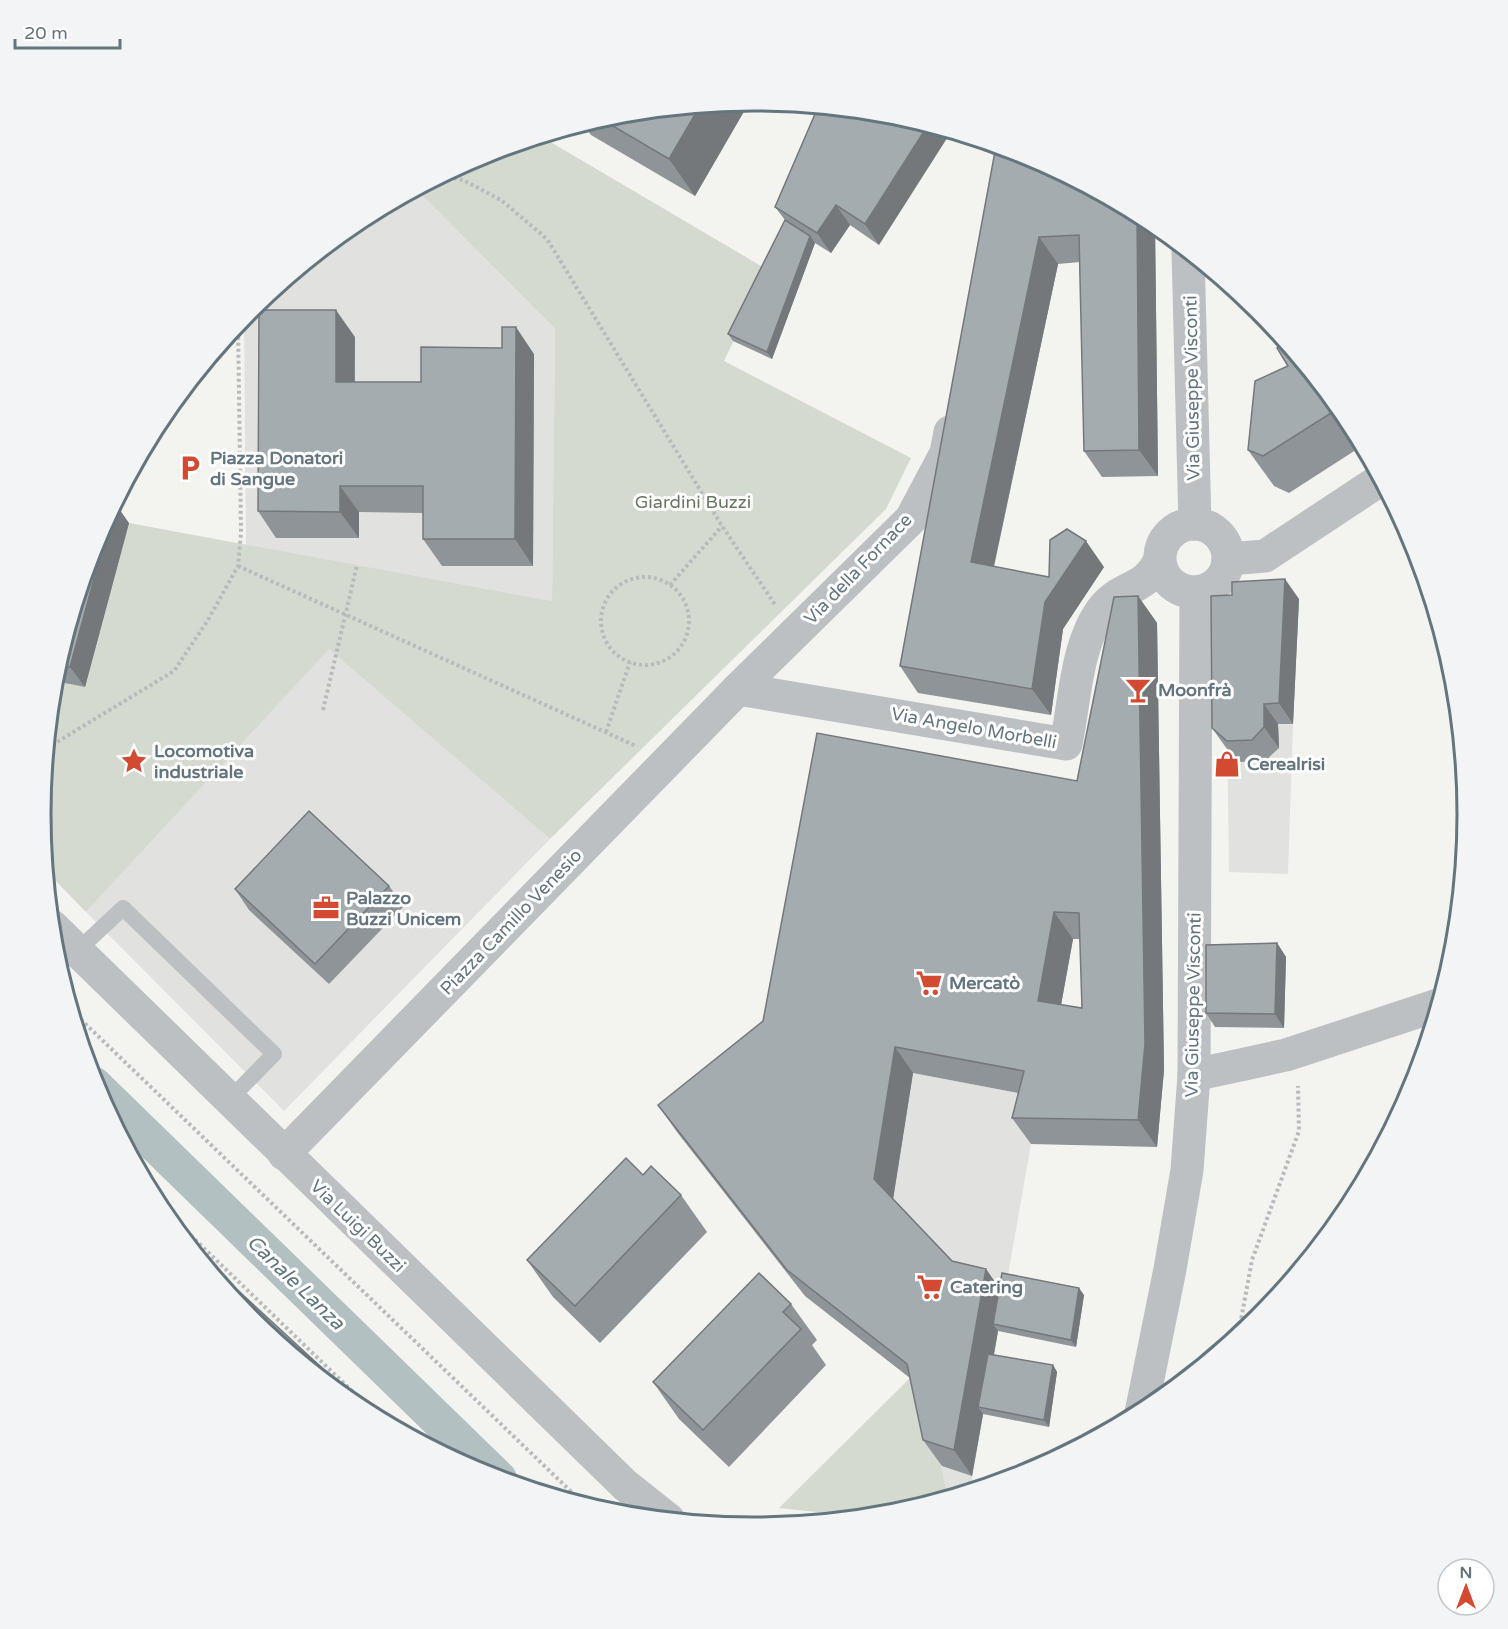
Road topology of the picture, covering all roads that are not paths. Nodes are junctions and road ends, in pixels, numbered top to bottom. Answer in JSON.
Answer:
{"nodes":[{"id":1,"x":1188,"y":262,"type":"edge"},
{"id":2,"x":955,"y":406,"type":"edge"},
{"id":3,"x":1374,"y":484,"type":"edge"},
{"id":4,"x":1195,"y":524,"type":"junction"},
{"id":5,"x":1228,"y":559,"type":"junction"},
{"id":6,"x":1159,"y":561,"type":"junction"},
{"id":7,"x":1196,"y":592,"type":"junction"},
{"id":8,"x":738,"y":689,"type":"junction"},
{"id":9,"x":62,"y":937,"type":"edge"},
{"id":10,"x":77,"y":951,"type":"junction"},
{"id":11,"x":1430,"y":1008,"type":"edge"},
{"id":12,"x":1194,"y":1075,"type":"junction"},
{"id":13,"x":229,"y":1100,"type":"junction"},
{"id":14,"x":284,"y":1154,"type":"junction"},
{"id":15,"x":1143,"y":1400,"type":"edge"},
{"id":16,"x":657,"y":1510,"type":"edge"}],
"edges":[{"from":1,"to":4,"type":"street","name":"Via Giuseppe Visconti"},
{"from":2,"to":8,"type":"street","name":"Via della Fornace"},
{"from":3,"to":5,"type":"street"},
{"from":4,"to":5,"type":"street"},
{"from":4,"to":6,"type":"street"},
{"from":5,"to":7,"type":"street"},
{"from":6,"to":7,"type":"street"},
{"from":6,"to":8,"type":"street","name":"Via Angelo Morbelli"},
{"from":7,"to":12,"type":"street","name":"Via Giuseppe Visconti"},
{"from":8,"to":14,"type":"street","name":"Piazza Camillo Venesio"},
{"from":9,"to":10,"type":"street","name":"Via Luigi Buzzi"},
{"from":10,"to":13,"type":"street","name":"Via Luigi Buzzi"},
{"from":10,"to":13,"type":"lane"},
{"from":11,"to":12,"type":"street"},
{"from":12,"to":15,"type":"street","name":"Via Giuseppe Visconti"},
{"from":13,"to":14,"type":"street","name":"Via Luigi Buzzi"},
{"from":14,"to":16,"type":"street","name":"Via Luigi Buzzi"}]}
